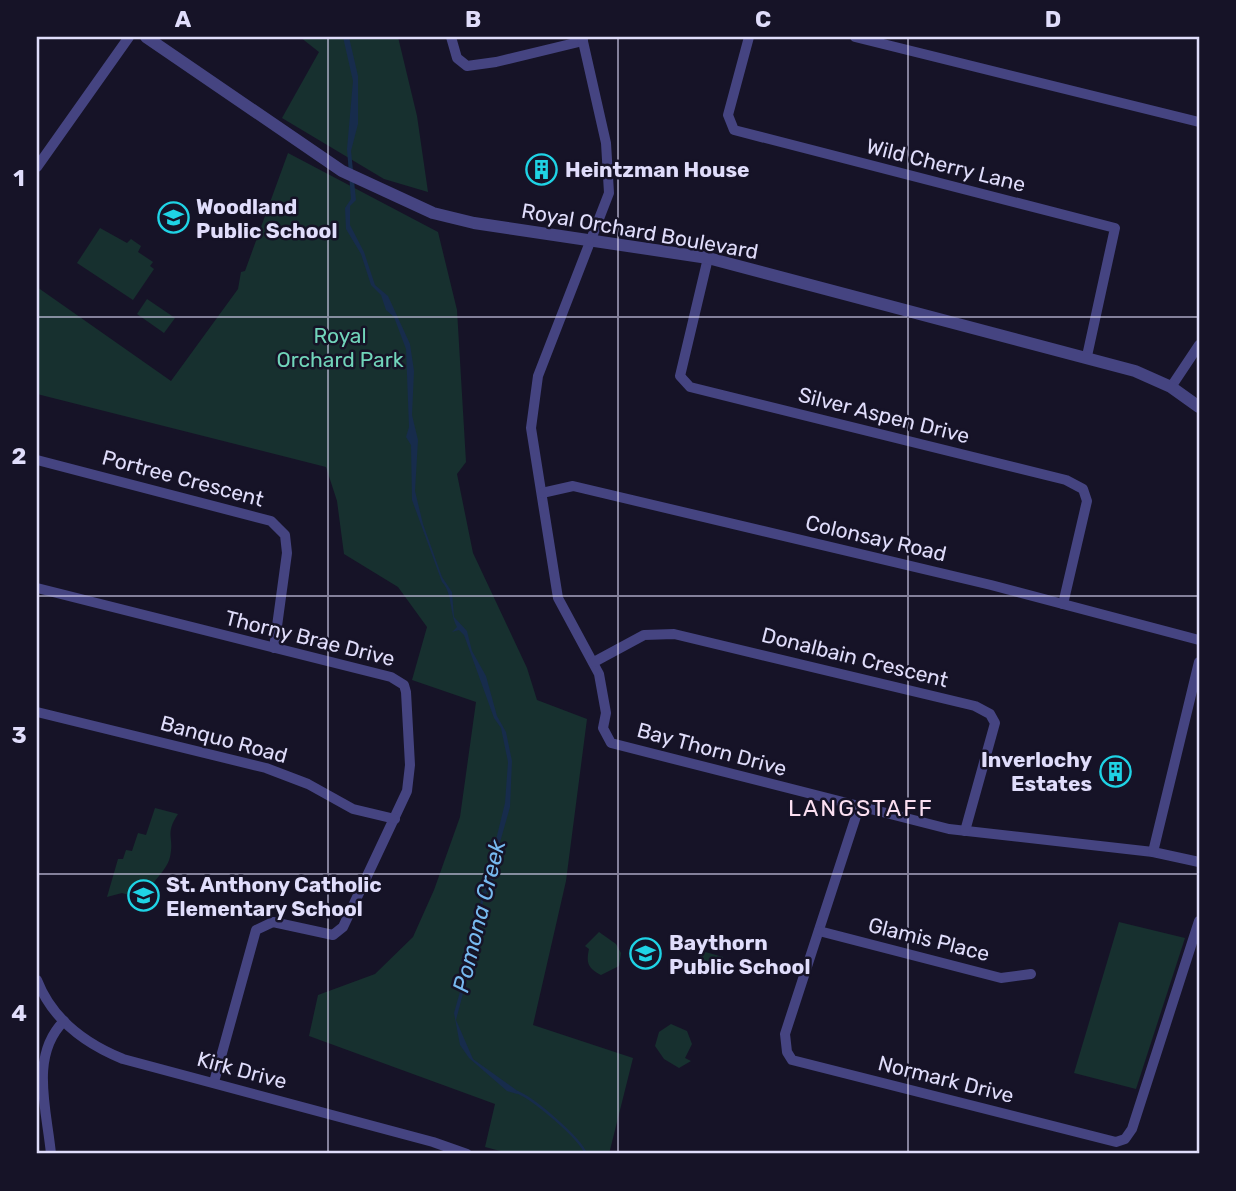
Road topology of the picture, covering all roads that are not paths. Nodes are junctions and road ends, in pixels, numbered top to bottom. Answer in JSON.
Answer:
{"nodes":[{"id":1,"x":129,"y":37,"type":"edge"},
{"id":2,"x":146,"y":37,"type":"edge"},
{"id":3,"x":451,"y":37,"type":"edge"},
{"id":4,"x":748,"y":37,"type":"edge"},
{"id":5,"x":855,"y":37,"type":"edge"},
{"id":6,"x":583,"y":39,"type":"edge"},
{"id":7,"x":1199,"y":122,"type":"edge"},
{"id":8,"x":37,"y":167,"type":"edge"},
{"id":9,"x":592,"y":240,"type":"junction"},
{"id":10,"x":708,"y":258,"type":"junction"},
{"id":11,"x":1199,"y":345,"type":"edge"},
{"id":12,"x":1087,"y":356,"type":"junction"},
{"id":13,"x":1171,"y":387,"type":"junction"},
{"id":14,"x":1199,"y":407,"type":"edge"},
{"id":15,"x":37,"y":460,"type":"edge"},
{"id":16,"x":542,"y":493,"type":"junction"},
{"id":17,"x":37,"y":588,"type":"edge"},
{"id":18,"x":1063,"y":604,"type":"junction"},
{"id":19,"x":1199,"y":640,"type":"edge"},
{"id":20,"x":274,"y":648,"type":"junction"},
{"id":21,"x":594,"y":662,"type":"junction"},
{"id":22,"x":1199,"y":662,"type":"edge"},
{"id":23,"x":37,"y":712,"type":"edge"},
{"id":24,"x":859,"y":807,"type":"junction"},
{"id":25,"x":395,"y":818,"type":"junction"},
{"id":26,"x":965,"y":831,"type":"junction"},
{"id":27,"x":1153,"y":852,"type":"junction"},
{"id":28,"x":1199,"y":862,"type":"edge"},
{"id":29,"x":1199,"y":921,"type":"edge"},
{"id":30,"x":819,"y":931,"type":"junction"},
{"id":31,"x":1031,"y":974,"type":"dead end"},
{"id":32,"x":37,"y":980,"type":"edge"},
{"id":33,"x":64,"y":1021,"type":"junction"},
{"id":34,"x":214,"y":1082,"type":"junction"},
{"id":35,"x":51,"y":1154,"type":"edge"},
{"id":36,"x":467,"y":1154,"type":"edge"}],
"edges":[{"from":1,"to":8,"type":"street"},
{"from":2,"to":9,"type":"street","name":"Royal Orchard Boulevard"},
{"from":3,"to":6,"type":"street"},
{"from":4,"to":12,"type":"street","name":"Wild Cherry Lane"},
{"from":5,"to":7,"type":"street"},
{"from":6,"to":9,"type":"street","name":"Bay Thorn Drive"},
{"from":9,"to":10,"type":"street","name":"Royal Orchard Boulevard"},
{"from":9,"to":16,"type":"street","name":"Bay Thorn Drive"},
{"from":10,"to":12,"type":"street","name":"Royal Orchard Boulevard"},
{"from":10,"to":18,"type":"street","name":"Silver Aspen Drive"},
{"from":11,"to":13,"type":"street"},
{"from":12,"to":13,"type":"street","name":"Royal Orchard Boulevard"},
{"from":13,"to":14,"type":"street","name":"Royal Orchard Boulevard"},
{"from":15,"to":20,"type":"street","name":"Portree Crescent"},
{"from":16,"to":18,"type":"street","name":"Colonsay Road"},
{"from":16,"to":21,"type":"street","name":"Bay Thorn Drive"},
{"from":17,"to":20,"type":"street","name":"Thorny Brae Drive"},
{"from":18,"to":19,"type":"street","name":"Colonsay Road"},
{"from":20,"to":25,"type":"street","name":"Thorny Brae Drive"},
{"from":21,"to":24,"type":"street","name":"Bay Thorn Drive"},
{"from":21,"to":26,"type":"street","name":"Donalbain Crescent"},
{"from":22,"to":27,"type":"street"},
{"from":23,"to":25,"type":"street","name":"Banquo Road"},
{"from":24,"to":26,"type":"street","name":"Bay Thorn Drive"},
{"from":24,"to":30,"type":"street","name":"Normark Drive"},
{"from":25,"to":34,"type":"street","name":"Thorny Brae Drive"},
{"from":26,"to":27,"type":"street","name":"Bay Thorn Drive"},
{"from":27,"to":28,"type":"street","name":"Bay Thorn Drive"},
{"from":29,"to":30,"type":"street","name":"Normark Drive"},
{"from":30,"to":31,"type":"street","name":"Glamis Place"},
{"from":32,"to":33,"type":"street","name":"Kirk Drive"},
{"from":33,"to":34,"type":"street","name":"Kirk Drive"},
{"from":33,"to":35,"type":"street"},
{"from":34,"to":36,"type":"street","name":"Kirk Drive"}]}
